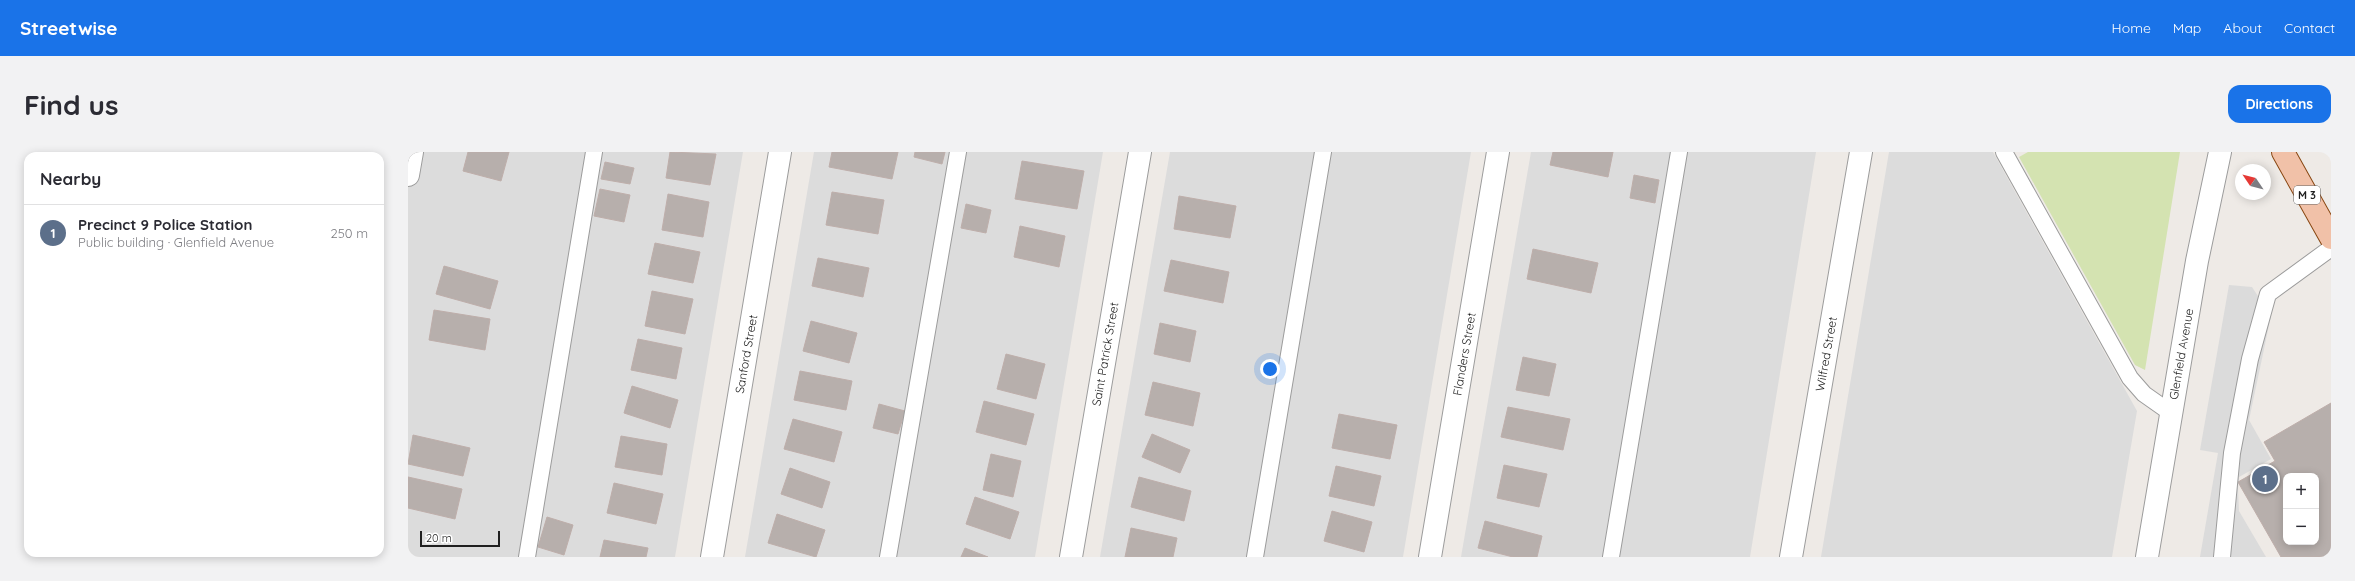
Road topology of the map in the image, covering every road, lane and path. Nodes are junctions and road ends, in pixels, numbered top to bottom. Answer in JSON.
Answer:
{"nodes":[{"id":1,"x":412,"y":152,"type":"edge"},
{"id":2,"x":594,"y":152,"type":"edge"},
{"id":3,"x":780,"y":152,"type":"edge"},
{"id":4,"x":958,"y":152,"type":"edge"},
{"id":5,"x":1140,"y":152,"type":"edge"},
{"id":6,"x":1323,"y":152,"type":"edge"},
{"id":7,"x":1498,"y":152,"type":"edge"},
{"id":8,"x":1679,"y":152,"type":"edge"},
{"id":9,"x":1861,"y":152,"type":"edge"},
{"id":10,"x":2004,"y":152,"type":"edge"},
{"id":11,"x":2220,"y":152,"type":"edge"},
{"id":12,"x":2283,"y":152,"type":"edge"},
{"id":13,"x":408,"y":175,"type":"edge"},
{"id":14,"x":2331,"y":238,"type":"edge"},
{"id":15,"x":2331,"y":248,"type":"edge"},
{"id":16,"x":2171,"y":413,"type":"junction"},
{"id":17,"x":527,"y":557,"type":"edge"},
{"id":18,"x":712,"y":557,"type":"edge"},
{"id":19,"x":888,"y":557,"type":"edge"},
{"id":20,"x":1071,"y":557,"type":"edge"},
{"id":21,"x":1255,"y":557,"type":"edge"},
{"id":22,"x":1430,"y":557,"type":"edge"},
{"id":23,"x":1611,"y":557,"type":"edge"},
{"id":24,"x":1792,"y":557,"type":"edge"},
{"id":25,"x":2147,"y":557,"type":"edge"},
{"id":26,"x":2222,"y":557,"type":"edge"}],
"edges":[{"from":1,"to":13,"type":"street"},
{"from":2,"to":17,"type":"lane"},
{"from":3,"to":18,"type":"street","name":"Sanford Street"},
{"from":4,"to":19,"type":"lane"},
{"from":5,"to":20,"type":"street","name":"Saint Patrick Street"},
{"from":6,"to":21,"type":"lane"},
{"from":7,"to":22,"type":"street","name":"Flanders Street"},
{"from":8,"to":23,"type":"lane"},
{"from":9,"to":24,"type":"street","name":"Wilfred Street"},
{"from":10,"to":16,"type":"lane"},
{"from":11,"to":16,"type":"street","name":"Glenfield Avenue"},
{"from":12,"to":14,"type":"main road","number":"M 3"},
{"from":15,"to":26,"type":"lane"},
{"from":16,"to":25,"type":"street","name":"Glenfield Avenue"}]}
